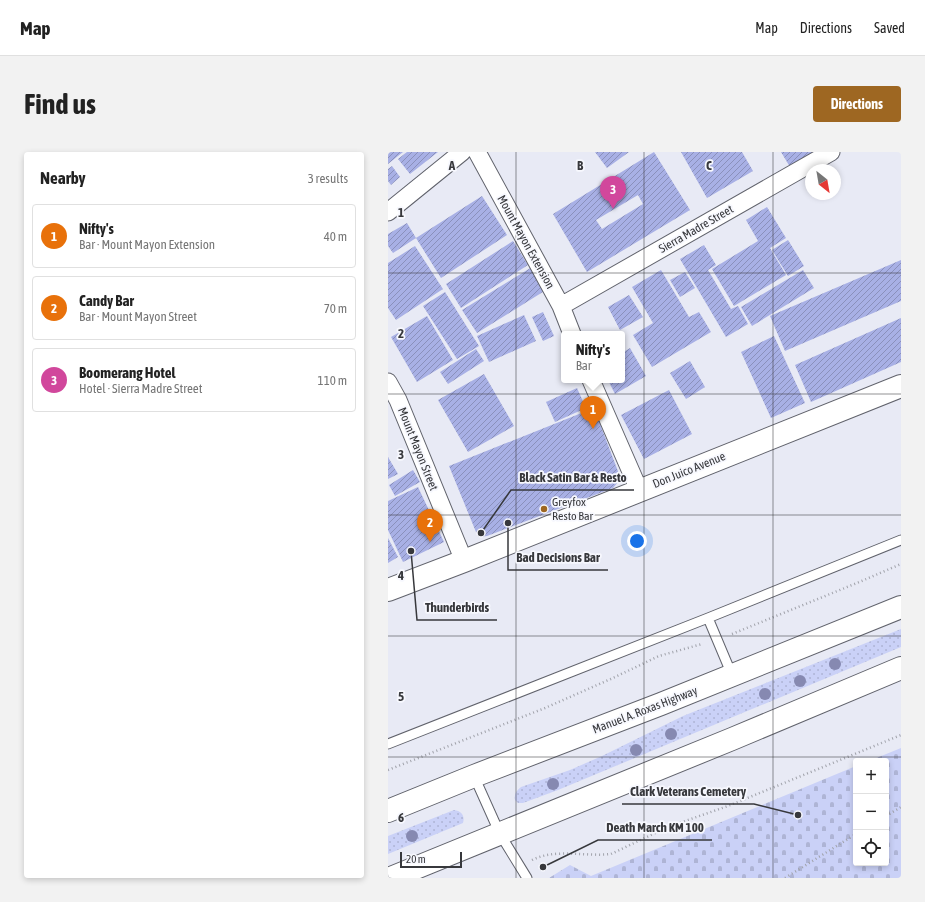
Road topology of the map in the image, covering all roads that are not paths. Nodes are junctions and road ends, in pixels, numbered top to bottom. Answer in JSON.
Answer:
{"nodes":[{"id":1,"x":462,"y":152,"type":"edge"},
{"id":2,"x":477,"y":152,"type":"edge"},
{"id":3,"x":832,"y":152,"type":"edge"},
{"id":4,"x":388,"y":212,"type":"edge"},
{"id":5,"x":561,"y":306,"type":"junction"},
{"id":6,"x":571,"y":331,"type":"edge"},
{"id":7,"x":388,"y":382,"type":"edge"},
{"id":8,"x":592,"y":383,"type":"edge"},
{"id":9,"x":901,"y":386,"type":"edge"},
{"id":10,"x":639,"y":490,"type":"junction"},
{"id":11,"x":901,"y":540,"type":"edge"},
{"id":12,"x":464,"y":561,"type":"junction"},
{"id":13,"x":388,"y":590,"type":"edge"},
{"id":14,"x":901,"y":607,"type":"edge"},
{"id":15,"x":708,"y":618,"type":"junction"},
{"id":16,"x":901,"y":668,"type":"edge"},
{"id":17,"x":732,"y":675,"type":"junction"},
{"id":18,"x":388,"y":744,"type":"edge"},
{"id":19,"x":474,"y":776,"type":"junction"},
{"id":20,"x":388,"y":811,"type":"edge"},
{"id":21,"x":500,"y":834,"type":"junction"},
{"id":22,"x":391,"y":878,"type":"edge"},
{"id":23,"x":527,"y":878,"type":"edge"}],
"edges":[{"from":1,"to":4,"type":"street"},
{"from":2,"to":5,"type":"street","name":"Mount Mayon Extension"},
{"from":3,"to":5,"type":"street","name":"Sierra Madre Street"},
{"from":5,"to":6,"type":"street","name":"Mount Mayon Extension"},
{"from":7,"to":12,"type":"street","name":"Mount Mayon Street"},
{"from":8,"to":10,"type":"street"},
{"from":9,"to":10,"type":"main road","name":"Don Juico Avenue"},
{"from":10,"to":12,"type":"main road","name":"Don Juico Avenue"},
{"from":11,"to":15,"type":"lane"},
{"from":12,"to":13,"type":"main road","name":"Don Juico Avenue"},
{"from":14,"to":17,"type":"main road","name":"Manuel A. Roxas Highway"},
{"from":15,"to":17,"type":"lane"},
{"from":15,"to":18,"type":"lane"},
{"from":16,"to":21,"type":"main road"},
{"from":17,"to":19,"type":"main road","name":"Manuel A. Roxas Highway"},
{"from":19,"to":20,"type":"main road","name":"Manuel A. Roxas Highway"},
{"from":19,"to":21,"type":"lane"},
{"from":21,"to":22,"type":"main road"},
{"from":21,"to":23,"type":"lane"}]}
